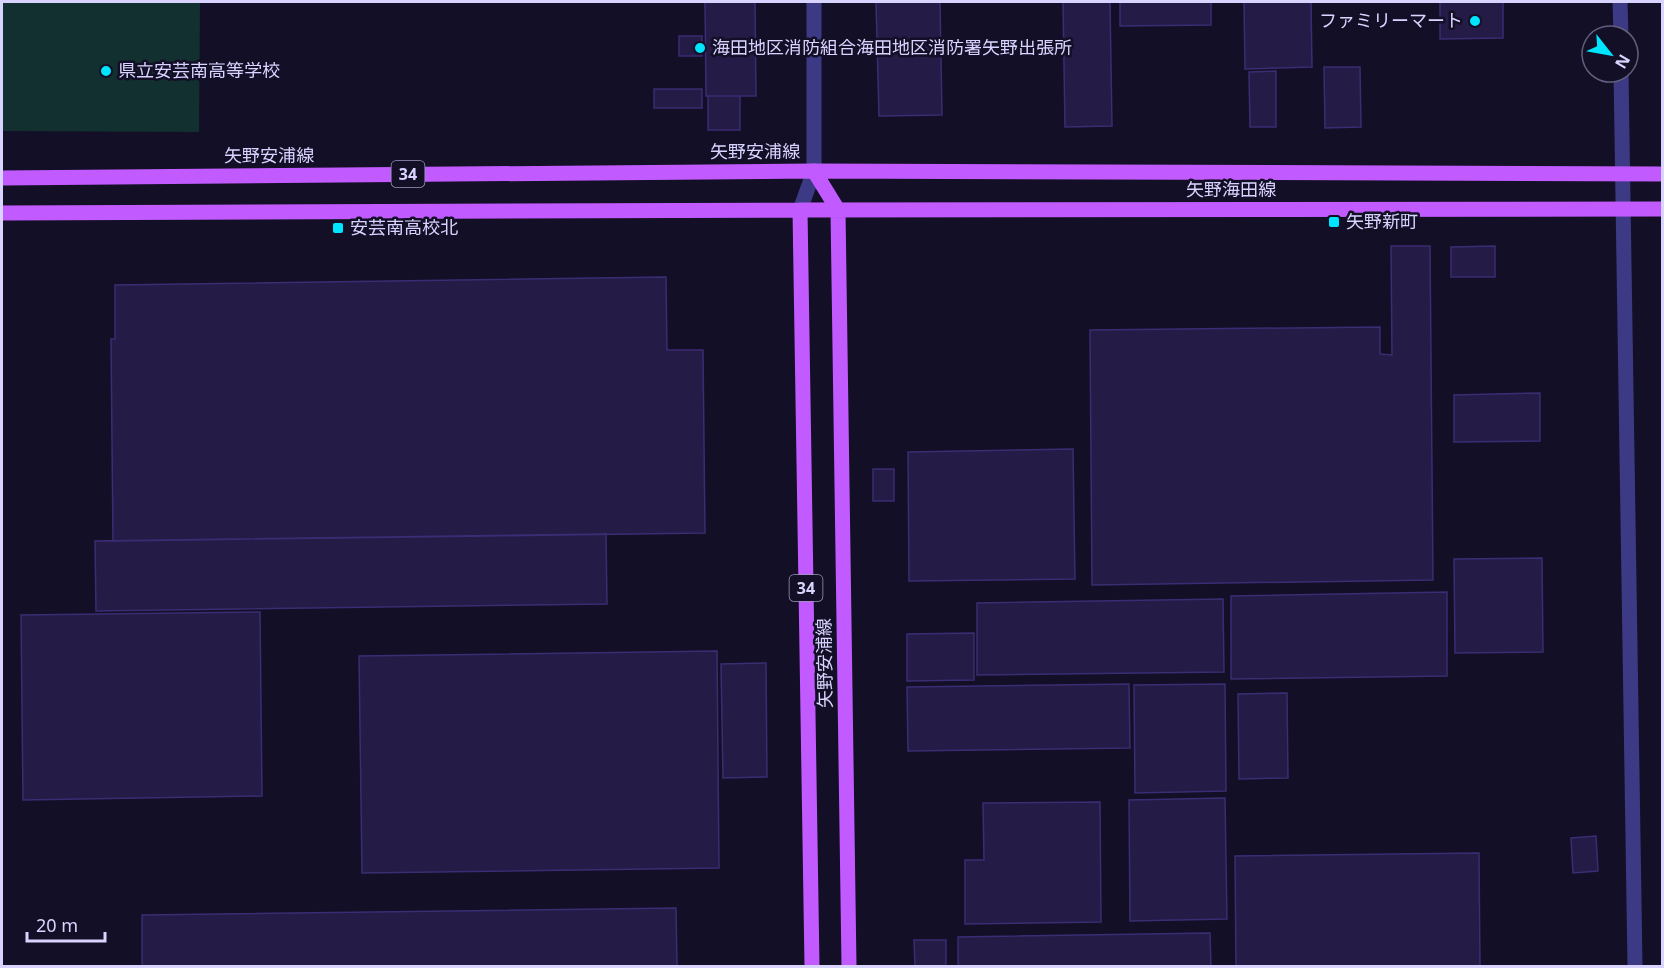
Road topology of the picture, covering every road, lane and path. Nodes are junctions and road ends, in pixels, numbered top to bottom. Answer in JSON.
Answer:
{"nodes":[{"id":1,"x":814,"y":2,"type":"edge"},
{"id":2,"x":1620,"y":2,"type":"edge"},
{"id":3,"x":1621,"y":24,"type":"edge"},
{"id":4,"x":1621,"y":84,"type":"edge"},
{"id":5,"x":814,"y":171,"type":"junction"},
{"id":6,"x":1622,"y":174,"type":"junction"},
{"id":7,"x":1662,"y":174,"type":"edge"},
{"id":8,"x":2,"y":178,"type":"edge"},
{"id":9,"x":1662,"y":209,"type":"edge"},
{"id":10,"x":800,"y":210,"type":"junction"},
{"id":11,"x":838,"y":210,"type":"junction"},
{"id":12,"x":1622,"y":210,"type":"junction"},
{"id":13,"x":2,"y":213,"type":"edge"},
{"id":14,"x":812,"y":966,"type":"edge"},
{"id":15,"x":849,"y":966,"type":"edge"},
{"id":16,"x":1635,"y":966,"type":"edge"}],
"edges":[{"from":1,"to":5,"type":"street"},
{"from":2,"to":3,"type":"street"},
{"from":4,"to":6,"type":"street"},
{"from":5,"to":6,"type":"main road","name":"矢野海田線"},
{"from":5,"to":8,"type":"main road","name":"矢野安浦線","number":"34"},
{"from":5,"to":10,"type":"street"},
{"from":5,"to":11,"type":"main road","name":"矢野安浦線"},
{"from":6,"to":7,"type":"main road","name":"矢野海田線"},
{"from":6,"to":12,"type":"street"},
{"from":9,"to":12,"type":"main road","name":"矢野海田線"},
{"from":10,"to":11,"type":"main road","name":"矢野海田線"},
{"from":10,"to":13,"type":"main road","number":"34"},
{"from":10,"to":14,"type":"main road","name":"矢野安浦線","number":"34"},
{"from":11,"to":12,"type":"main road","name":"矢野海田線"},
{"from":11,"to":15,"type":"main road","name":"矢野安浦線","number":"34"},
{"from":12,"to":16,"type":"street"}]}
